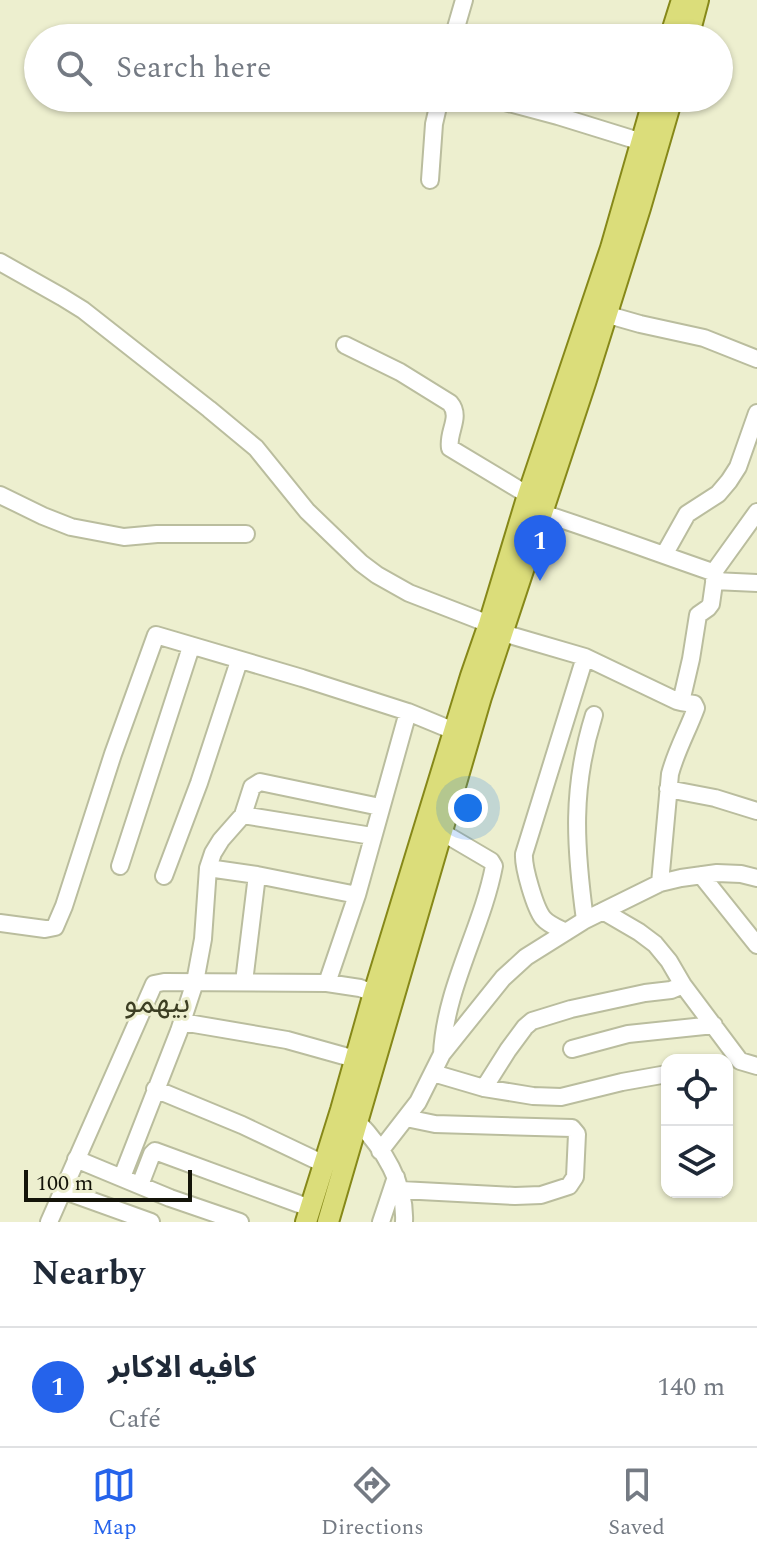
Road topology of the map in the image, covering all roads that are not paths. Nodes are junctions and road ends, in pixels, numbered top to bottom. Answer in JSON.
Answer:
{"nodes":[{"id":1,"x":464,"y":0,"type":"edge"},
{"id":2,"x":682,"y":0,"type":"edge"},
{"id":3,"x":698,"y":0,"type":"edge"},
{"id":4,"x":457,"y":24,"type":"edge"},
{"id":5,"x":674,"y":24,"type":"edge"},
{"id":6,"x":692,"y":24,"type":"edge"},
{"id":7,"x":437,"y":112,"type":"edge"},
{"id":8,"x":543,"y":112,"type":"edge"},
{"id":9,"x":650,"y":112,"type":"edge"},
{"id":10,"x":668,"y":112,"type":"edge"},
{"id":11,"x":642,"y":142,"type":"junction"},
{"id":12,"x":430,"y":180,"type":"dead end"},
{"id":13,"x":0,"y":262,"type":"edge"},
{"id":14,"x":605,"y":314,"type":"junction"},
{"id":15,"x":345,"y":345,"type":"dead end"},
{"id":16,"x":757,"y":359,"type":"edge"},
{"id":17,"x":757,"y":413,"type":"edge"},
{"id":18,"x":0,"y":495,"type":"edge"},
{"id":19,"x":528,"y":495,"type":"junction"},
{"id":20,"x":757,"y":512,"type":"edge"},
{"id":21,"x":542,"y":513,"type":"junction"},
{"id":22,"x":246,"y":534,"type":"dead end"},
{"id":23,"x":664,"y":555,"type":"junction"},
{"id":24,"x":714,"y":577,"type":"junction"},
{"id":25,"x":757,"y":583,"type":"edge"},
{"id":26,"x":496,"y":629,"type":"junction"},
{"id":27,"x":191,"y":647,"type":"junction"},
{"id":28,"x":585,"y":657,"type":"junction"},
{"id":29,"x":239,"y":661,"type":"junction"},
{"id":30,"x":681,"y":702,"type":"junction"},
{"id":31,"x":408,"y":712,"type":"junction"},
{"id":32,"x":594,"y":715,"type":"dead end"},
{"id":33,"x":454,"y":731,"type":"junction"},
{"id":34,"x":668,"y":789,"type":"junction"},
{"id":35,"x":380,"y":807,"type":"junction"},
{"id":36,"x":757,"y":811,"type":"edge"},
{"id":37,"x":243,"y":815,"type":"junction"},
{"id":38,"x":440,"y":831,"type":"junction"},
{"id":39,"x":372,"y":836,"type":"junction"},
{"id":40,"x":120,"y":866,"type":"dead end"},
{"id":41,"x":208,"y":868,"type":"junction"},
{"id":42,"x":257,"y":875,"type":"junction"},
{"id":43,"x":701,"y":875,"type":"junction"},
{"id":44,"x":164,"y":876,"type":"dead end"},
{"id":45,"x":757,"y":878,"type":"edge"},
{"id":46,"x":660,"y":883,"type":"junction"},
{"id":47,"x":357,"y":895,"type":"junction"},
{"id":48,"x":603,"y":911,"type":"junction"},
{"id":49,"x":585,"y":920,"type":"junction"},
{"id":50,"x":0,"y":923,"type":"edge"},
{"id":51,"x":566,"y":932,"type":"junction"},
{"id":52,"x":757,"y":945,"type":"edge"},
{"id":53,"x":195,"y":982,"type":"junction"},
{"id":54,"x":244,"y":982,"type":"junction"},
{"id":55,"x":327,"y":983,"type":"junction"},
{"id":56,"x":683,"y":985,"type":"junction"},
{"id":57,"x":383,"y":997,"type":"junction"},
{"id":58,"x":182,"y":1022,"type":"junction"},
{"id":59,"x":714,"y":1025,"type":"junction"},
{"id":60,"x":572,"y":1049,"type":"dead end"},
{"id":61,"x":442,"y":1054,"type":"junction"},
{"id":62,"x":729,"y":1054,"type":"edge"},
{"id":63,"x":355,"y":1059,"type":"junction"},
{"id":64,"x":733,"y":1062,"type":"edge"},
{"id":65,"x":757,"y":1066,"type":"edge"},
{"id":66,"x":433,"y":1073,"type":"junction"},
{"id":67,"x":661,"y":1075,"type":"edge"},
{"id":68,"x":484,"y":1088,"type":"junction"},
{"id":69,"x":155,"y":1089,"type":"junction"},
{"id":70,"x":406,"y":1118,"type":"junction"},
{"id":71,"x":357,"y":1121,"type":"junction"},
{"id":72,"x":380,"y":1151,"type":"junction"},
{"id":73,"x":76,"y":1159,"type":"junction"},
{"id":74,"x":324,"y":1164,"type":"junction"},
{"id":75,"x":122,"y":1177,"type":"junction"},
{"id":76,"x":399,"y":1184,"type":"junction"},
{"id":77,"x":140,"y":1185,"type":"junction"},
{"id":78,"x":62,"y":1190,"type":"junction"},
{"id":79,"x":308,"y":1215,"type":"edge"},
{"id":80,"x":49,"y":1222,"type":"edge"},
{"id":81,"x":151,"y":1222,"type":"edge"},
{"id":82,"x":240,"y":1222,"type":"edge"},
{"id":83,"x":328,"y":1222,"type":"edge"},
{"id":84,"x":381,"y":1222,"type":"edge"},
{"id":85,"x":404,"y":1222,"type":"edge"}],
"edges":[{"from":1,"to":4,"type":"street"},
{"from":2,"to":5,"type":"main road"},
{"from":3,"to":6,"type":"main road"},
{"from":7,"to":12,"type":"street"},
{"from":8,"to":11,"type":"street"},
{"from":9,"to":11,"type":"main road"},
{"from":10,"to":14,"type":"main road"},
{"from":11,"to":19,"type":"main road"},
{"from":13,"to":26,"type":"street"},
{"from":14,"to":16,"type":"street"},
{"from":14,"to":21,"type":"main road"},
{"from":15,"to":19,"type":"street"},
{"from":17,"to":23,"type":"street"},
{"from":18,"to":22,"type":"street"},
{"from":19,"to":26,"type":"main road"},
{"from":20,"to":24,"type":"street"},
{"from":21,"to":23,"type":"street"},
{"from":21,"to":26,"type":"main road"},
{"from":23,"to":24,"type":"street"},
{"from":24,"to":25,"type":"street"},
{"from":24,"to":30,"type":"street"},
{"from":26,"to":28,"type":"street"},
{"from":26,"to":33,"type":"main road"},
{"from":26,"to":38,"type":"main road"},
{"from":27,"to":29,"type":"street"},
{"from":27,"to":40,"type":"street"},
{"from":27,"to":50,"type":"street"},
{"from":28,"to":30,"type":"street"},
{"from":28,"to":51,"type":"street"},
{"from":29,"to":31,"type":"street"},
{"from":29,"to":44,"type":"street"},
{"from":30,"to":34,"type":"street"},
{"from":31,"to":33,"type":"street"},
{"from":31,"to":35,"type":"street"},
{"from":32,"to":49,"type":"street"},
{"from":33,"to":57,"type":"main road"},
{"from":34,"to":36,"type":"street"},
{"from":34,"to":46,"type":"street"},
{"from":35,"to":37,"type":"street"},
{"from":35,"to":39,"type":"street"},
{"from":37,"to":39,"type":"street"},
{"from":37,"to":41,"type":"street"},
{"from":38,"to":57,"type":"main road"},
{"from":38,"to":61,"type":"street"},
{"from":39,"to":47,"type":"street"},
{"from":41,"to":42,"type":"street"},
{"from":41,"to":53,"type":"street"},
{"from":42,"to":47,"type":"street"},
{"from":42,"to":54,"type":"street"},
{"from":43,"to":45,"type":"street"},
{"from":43,"to":46,"type":"street"},
{"from":43,"to":52,"type":"street"},
{"from":46,"to":48,"type":"street"},
{"from":47,"to":55,"type":"street"},
{"from":48,"to":49,"type":"street"},
{"from":48,"to":56,"type":"street"},
{"from":49,"to":51,"type":"street"},
{"from":51,"to":61,"type":"street"},
{"from":53,"to":54,"type":"street"},
{"from":53,"to":58,"type":"street"},
{"from":53,"to":73,"type":"street"},
{"from":54,"to":55,"type":"street"},
{"from":55,"to":57,"type":"street"},
{"from":56,"to":59,"type":"street"},
{"from":56,"to":68,"type":"street"},
{"from":57,"to":63,"type":"main road"},
{"from":57,"to":71,"type":"main road"},
{"from":58,"to":63,"type":"street"},
{"from":58,"to":69,"type":"street"},
{"from":59,"to":60,"type":"street"},
{"from":59,"to":62,"type":"street"},
{"from":61,"to":66,"type":"street"},
{"from":63,"to":74,"type":"main road"},
{"from":64,"to":65,"type":"street"},
{"from":66,"to":68,"type":"street"},
{"from":66,"to":70,"type":"street"},
{"from":67,"to":68,"type":"street"},
{"from":69,"to":74,"type":"street"},
{"from":69,"to":75,"type":"street"},
{"from":70,"to":72,"type":"street"},
{"from":70,"to":76,"type":"street"},
{"from":71,"to":72,"type":"street"},
{"from":71,"to":83,"type":"main road"},
{"from":72,"to":76,"type":"street"},
{"from":73,"to":75,"type":"street"},
{"from":73,"to":78,"type":"street"},
{"from":74,"to":79,"type":"main road"},
{"from":75,"to":77,"type":"street"},
{"from":76,"to":84,"type":"street"},
{"from":76,"to":85,"type":"street"},
{"from":77,"to":79,"type":"street"},
{"from":77,"to":82,"type":"street"},
{"from":78,"to":80,"type":"street"},
{"from":78,"to":81,"type":"street"}]}
